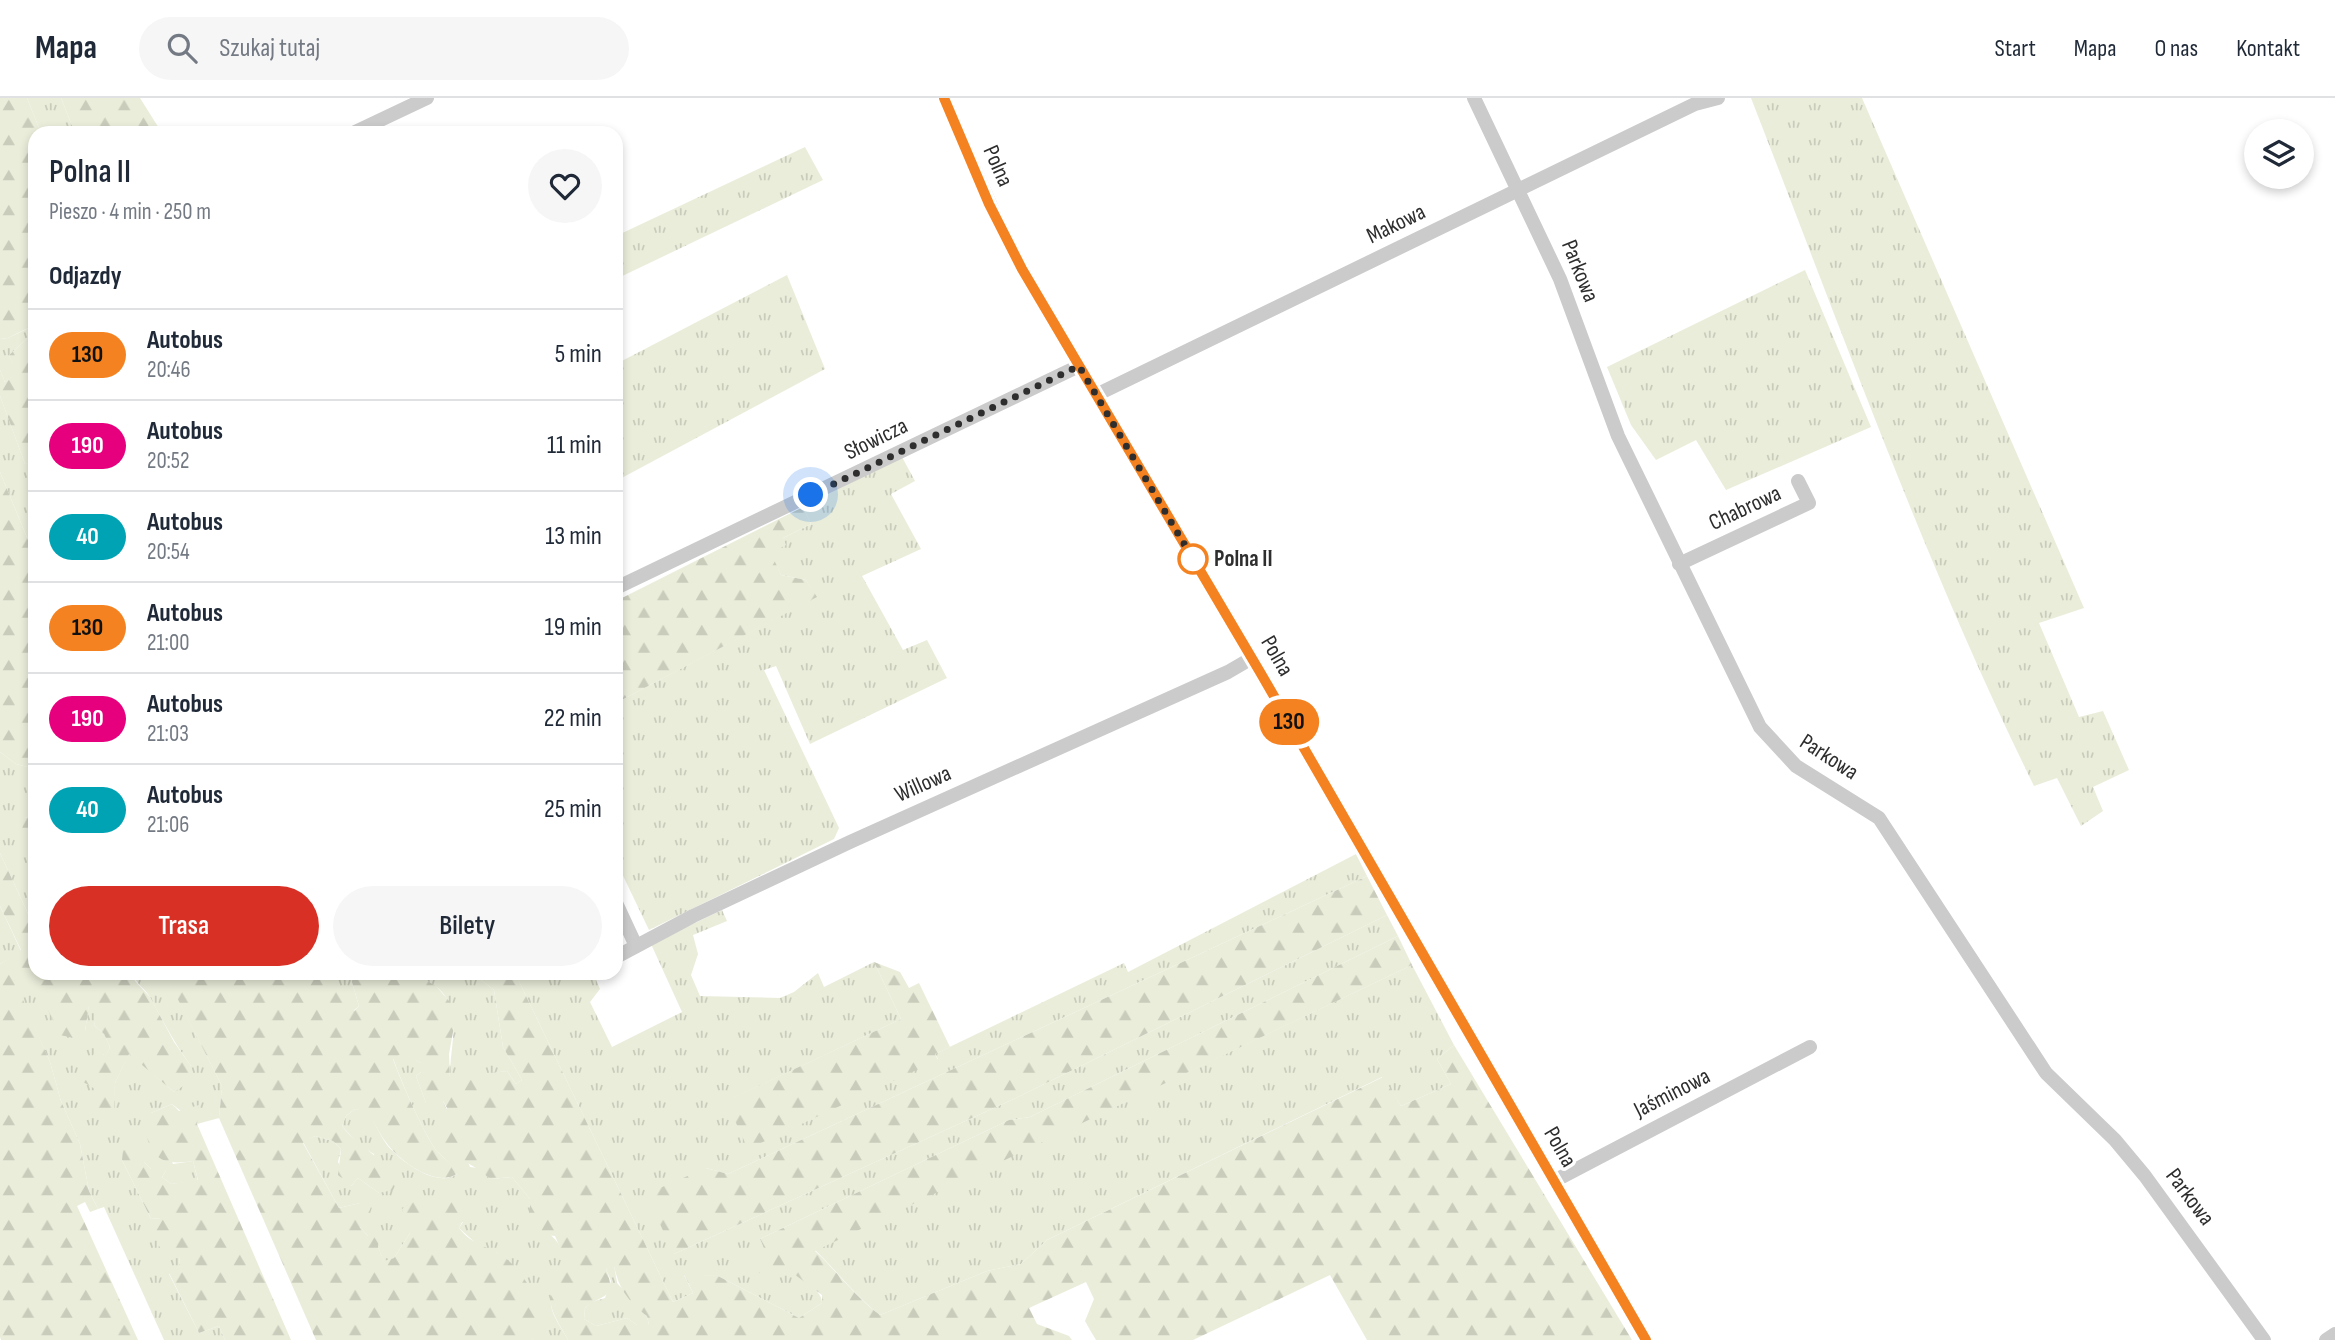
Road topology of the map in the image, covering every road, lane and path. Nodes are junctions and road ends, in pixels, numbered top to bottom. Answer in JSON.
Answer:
{"nodes":[{"id":1,"x":427,"y":98,"type":"edge"},
{"id":2,"x":944,"y":98,"type":"edge"},
{"id":3,"x":1474,"y":98,"type":"edge"},
{"id":4,"x":1718,"y":98,"type":"edge"},
{"id":5,"x":368,"y":126,"type":"edge"},
{"id":6,"x":1518,"y":190,"type":"junction"},
{"id":7,"x":1079,"y":366,"type":"junction"},
{"id":8,"x":1096,"y":395,"type":"junction"},
{"id":9,"x":1798,"y":481,"type":"dead end"},
{"id":10,"x":1679,"y":564,"type":"junction"},
{"id":11,"x":623,"y":585,"type":"edge"},
{"id":12,"x":1252,"y":659,"type":"junction"},
{"id":13,"x":623,"y":919,"type":"edge"},
{"id":14,"x":636,"y":946,"type":"junction"},
{"id":15,"x":623,"y":953,"type":"edge"},
{"id":16,"x":1810,"y":1047,"type":"dead end"},
{"id":17,"x":1554,"y":1181,"type":"junction"},
{"id":18,"x":2335,"y":1334,"type":"edge"},
{"id":19,"x":1646,"y":1340,"type":"edge"},
{"id":20,"x":2264,"y":1340,"type":"edge"},
{"id":21,"x":2326,"y":1340,"type":"edge"}],
"edges":[{"from":1,"to":5,"type":"street"},
{"from":2,"to":7,"type":"street","name":"Polna"},
{"from":3,"to":6,"type":"street","name":"Parkowa"},
{"from":4,"to":6,"type":"street","name":"Makowa"},
{"from":6,"to":8,"type":"street","name":"Makowa"},
{"from":6,"to":10,"type":"street","name":"Parkowa"},
{"from":7,"to":8,"type":"street","name":"Polna"},
{"from":7,"to":11,"type":"street","name":"Słowicza"},
{"from":8,"to":12,"type":"street","name":"Polna"},
{"from":9,"to":10,"type":"street","name":"Chabrowa"},
{"from":10,"to":20,"type":"street","name":"Parkowa"},
{"from":12,"to":14,"type":"street","name":"Willowa"},
{"from":12,"to":17,"type":"street","name":"Polna"},
{"from":13,"to":14,"type":"street"},
{"from":14,"to":15,"type":"street","name":"Willowa"},
{"from":16,"to":17,"type":"street","name":"Jaśminowa"},
{"from":17,"to":19,"type":"street","name":"Polna"},
{"from":18,"to":21,"type":"street"}]}
